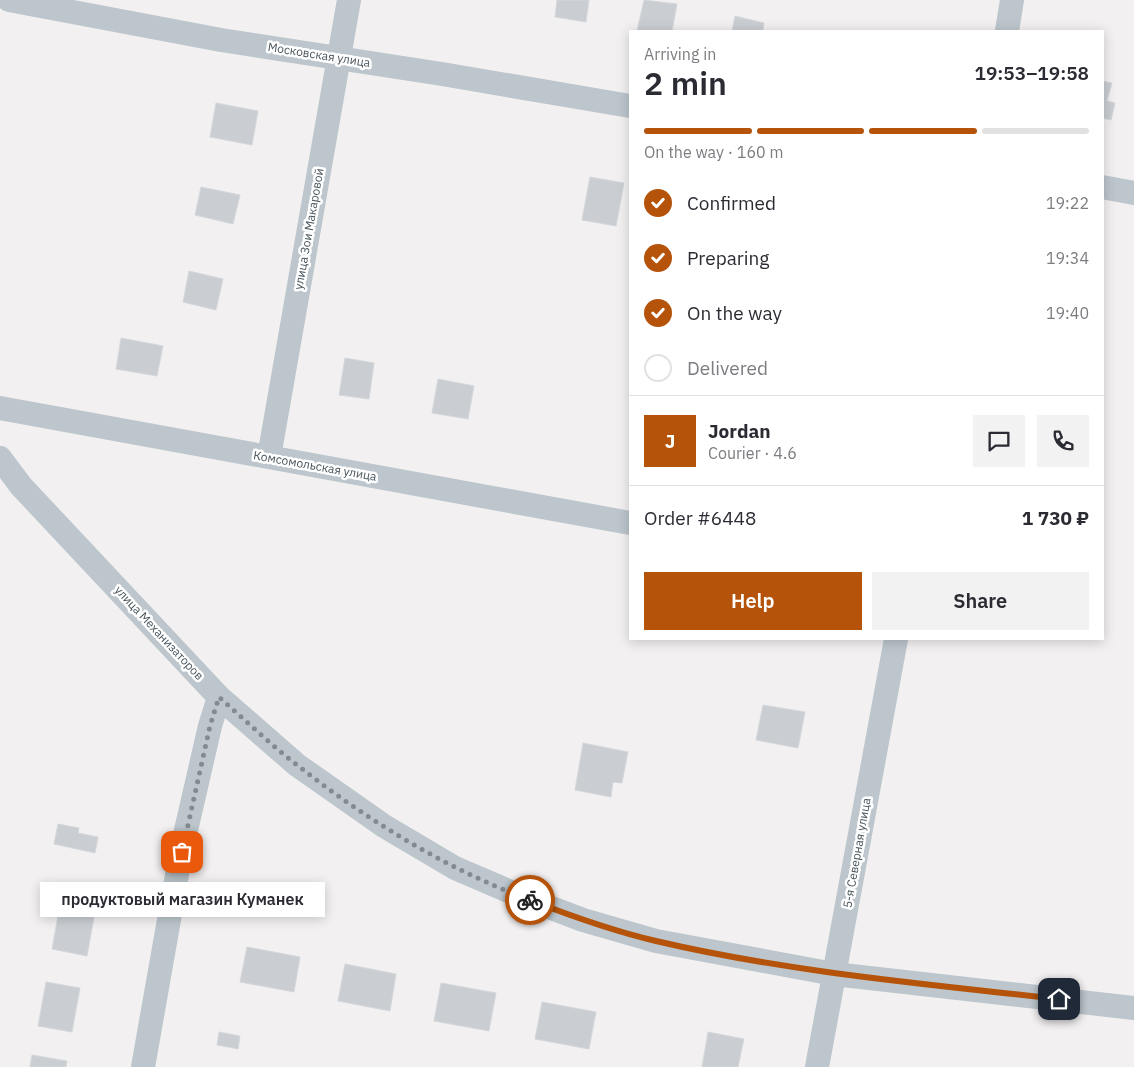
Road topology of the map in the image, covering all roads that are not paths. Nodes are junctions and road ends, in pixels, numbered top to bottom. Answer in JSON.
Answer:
{"nodes":[{"id":1,"x":9,"y":0,"type":"edge"},
{"id":2,"x":349,"y":0,"type":"edge"},
{"id":3,"x":1012,"y":0,"type":"edge"},
{"id":4,"x":1007,"y":30,"type":"edge"},
{"id":5,"x":339,"y":58,"type":"junction"},
{"id":6,"x":629,"y":106,"type":"edge"},
{"id":7,"x":1104,"y":187,"type":"edge"},
{"id":8,"x":1134,"y":193,"type":"edge"},
{"id":9,"x":0,"y":408,"type":"edge"},
{"id":10,"x":269,"y":457,"type":"junction"},
{"id":11,"x":0,"y":458,"type":"edge"},
{"id":12,"x":629,"y":523,"type":"edge"},
{"id":13,"x":896,"y":640,"type":"edge"},
{"id":14,"x":219,"y":697,"type":"junction"},
{"id":15,"x":834,"y":974,"type":"junction"},
{"id":16,"x":1134,"y":1008,"type":"edge"},
{"id":17,"x":143,"y":1067,"type":"edge"},
{"id":18,"x":817,"y":1067,"type":"edge"}],
"edges":[{"from":1,"to":5,"type":"street","name":"Московская улица"},
{"from":2,"to":5,"type":"street","name":"улица Зои Макаровой"},
{"from":3,"to":4,"type":"street"},
{"from":5,"to":6,"type":"street","name":"Московская улица"},
{"from":5,"to":10,"type":"street","name":"улица Зои Макаровой"},
{"from":7,"to":8,"type":"street"},
{"from":9,"to":10,"type":"street","name":"Комсомольская улица"},
{"from":10,"to":12,"type":"street","name":"Комсомольская улица"},
{"from":11,"to":14,"type":"street","name":"улица Механизаторов"},
{"from":13,"to":15,"type":"street","name":"5-я Северная улица"},
{"from":14,"to":15,"type":"street","name":"улица Механизаторов"},
{"from":14,"to":17,"type":"street"},
{"from":15,"to":16,"type":"street","name":"улица Механизаторов"},
{"from":15,"to":18,"type":"street","name":"5-я Северная улица"}]}
